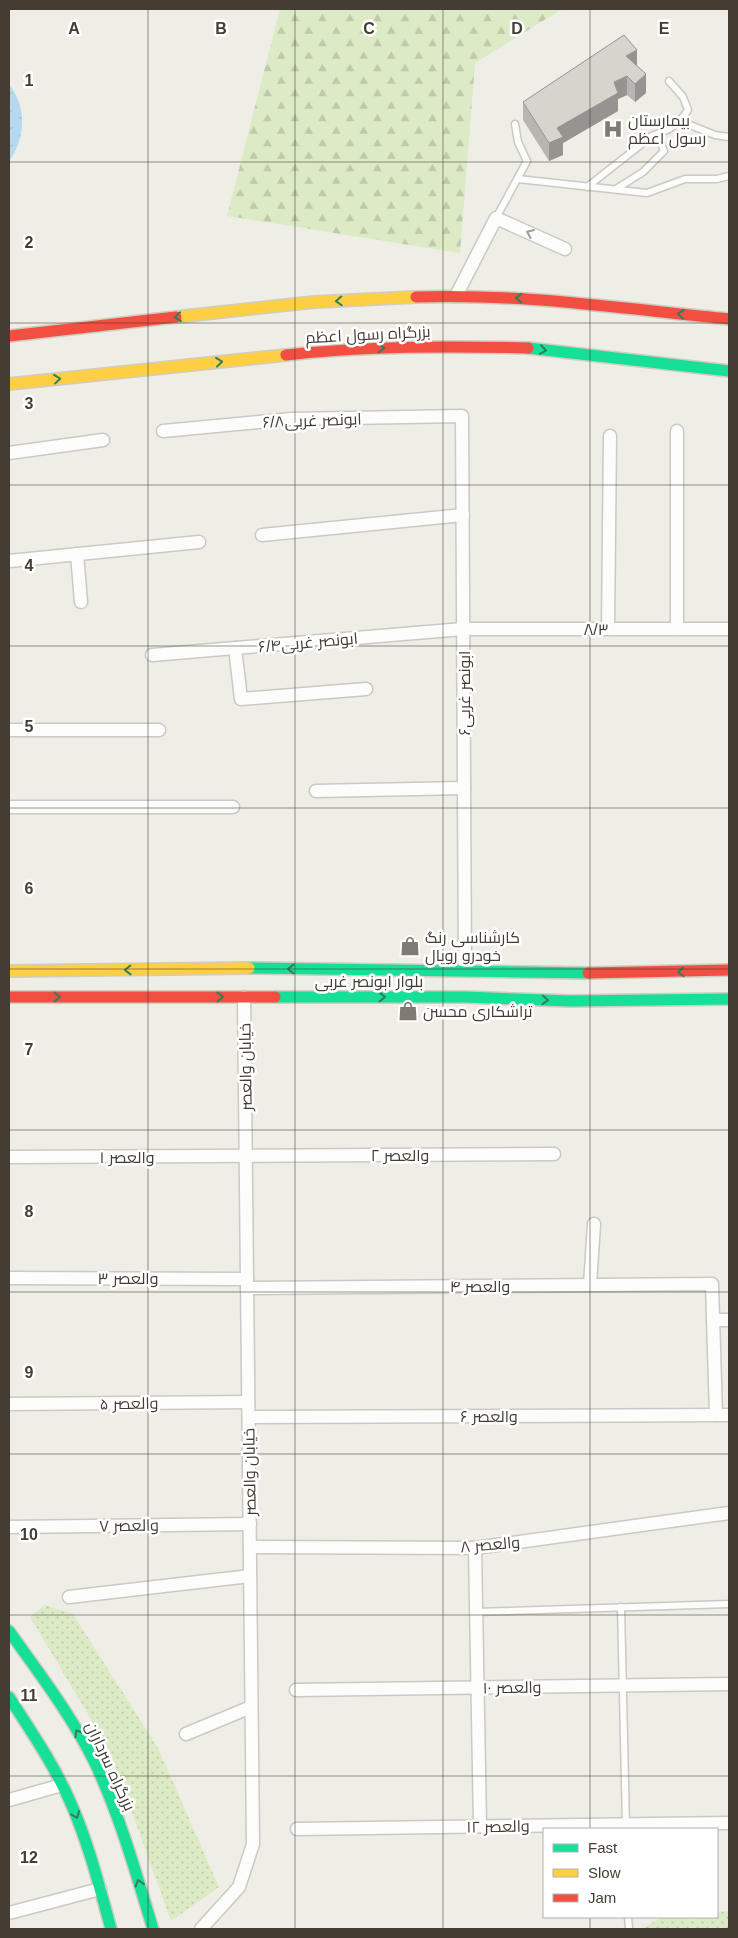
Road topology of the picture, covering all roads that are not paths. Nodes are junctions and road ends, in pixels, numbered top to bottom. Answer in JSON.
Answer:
{"nodes":[{"id":1,"x":669,"y":80,"type":"dead end"},
{"id":2,"x":680,"y":121,"type":"junction"},
{"id":3,"x":515,"y":124,"type":"dead end"},
{"id":4,"x":652,"y":136,"type":"junction"},
{"id":5,"x":729,"y":137,"type":"edge"},
{"id":6,"x":729,"y":176,"type":"edge"},
{"id":7,"x":518,"y":179,"type":"junction"},
{"id":8,"x":587,"y":187,"type":"junction"},
{"id":9,"x":616,"y":189,"type":"junction"},
{"id":10,"x":496,"y":218,"type":"junction"},
{"id":11,"x":564,"y":249,"type":"dead end"},
{"id":12,"x":456,"y":296,"type":"junction"},
{"id":13,"x":729,"y":319,"type":"edge"},
{"id":14,"x":9,"y":336,"type":"edge"},
{"id":15,"x":729,"y":371,"type":"edge"},
{"id":16,"x":9,"y":384,"type":"edge"},
{"id":17,"x":462,"y":416,"type":"joint"},
{"id":18,"x":163,"y":431,"type":"dead end"},
{"id":19,"x":677,"y":431,"type":"dead end"},
{"id":20,"x":610,"y":436,"type":"dead end"},
{"id":21,"x":103,"y":440,"type":"dead end"},
{"id":22,"x":9,"y":453,"type":"edge"},
{"id":23,"x":463,"y":515,"type":"junction"},
{"id":24,"x":262,"y":535,"type":"dead end"},
{"id":25,"x":199,"y":542,"type":"dead end"},
{"id":26,"x":78,"y":554,"type":"junction"},
{"id":27,"x":9,"y":561,"type":"edge"},
{"id":28,"x":81,"y":602,"type":"dead end"},
{"id":29,"x":463,"y":629,"type":"junction"},
{"id":30,"x":608,"y":629,"type":"junction"},
{"id":31,"x":677,"y":629,"type":"junction"},
{"id":32,"x":729,"y":629,"type":"edge"},
{"id":33,"x":235,"y":648,"type":"junction"},
{"id":34,"x":152,"y":655,"type":"dead end"},
{"id":35,"x":366,"y":689,"type":"dead end"},
{"id":36,"x":9,"y":730,"type":"edge"},
{"id":37,"x":159,"y":730,"type":"dead end"},
{"id":38,"x":464,"y":788,"type":"junction"},
{"id":39,"x":316,"y":791,"type":"dead end"},
{"id":40,"x":9,"y":807,"type":"edge"},
{"id":41,"x":233,"y":807,"type":"dead end"},
{"id":42,"x":465,"y":970,"type":"junction"},
{"id":43,"x":729,"y":970,"type":"edge"},
{"id":44,"x":9,"y":971,"type":"edge"},
{"id":45,"x":244,"y":997,"type":"junction"},
{"id":46,"x":9,"y":998,"type":"edge"},
{"id":47,"x":729,"y":999,"type":"edge"},
{"id":48,"x":554,"y":1154,"type":"dead end"},
{"id":49,"x":246,"y":1156,"type":"junction"},
{"id":50,"x":9,"y":1158,"type":"edge"},
{"id":51,"x":594,"y":1224,"type":"dead end"},
{"id":52,"x":9,"y":1278,"type":"edge"},
{"id":53,"x":247,"y":1283,"type":"junction"},
{"id":54,"x":590,"y":1285,"type":"junction"},
{"id":55,"x":713,"y":1320,"type":"junction"},
{"id":56,"x":729,"y":1320,"type":"edge"},
{"id":57,"x":248,"y":1402,"type":"junction"},
{"id":58,"x":9,"y":1404,"type":"edge"},
{"id":59,"x":716,"y":1415,"type":"junction"},
{"id":60,"x":729,"y":1415,"type":"edge"},
{"id":61,"x":249,"y":1417,"type":"junction"},
{"id":62,"x":729,"y":1513,"type":"edge"},
{"id":63,"x":250,"y":1524,"type":"junction"},
{"id":64,"x":9,"y":1527,"type":"edge"},
{"id":65,"x":250,"y":1547,"type":"junction"},
{"id":66,"x":476,"y":1548,"type":"junction"},
{"id":67,"x":250,"y":1576,"type":"junction"},
{"id":68,"x":69,"y":1597,"type":"dead end"},
{"id":69,"x":729,"y":1604,"type":"edge"},
{"id":70,"x":621,"y":1607,"type":"junction"},
{"id":71,"x":476,"y":1612,"type":"junction"},
{"id":72,"x":9,"y":1631,"type":"edge"},
{"id":73,"x":729,"y":1684,"type":"edge"},
{"id":74,"x":623,"y":1686,"type":"junction"},
{"id":75,"x":478,"y":1688,"type":"junction"},
{"id":76,"x":296,"y":1690,"type":"dead end"},
{"id":77,"x":9,"y":1697,"type":"edge"},
{"id":78,"x":251,"y":1707,"type":"junction"},
{"id":79,"x":186,"y":1734,"type":"dead end"},
{"id":80,"x":62,"y":1785,"type":"junction"},
{"id":81,"x":9,"y":1800,"type":"edge"},
{"id":82,"x":729,"y":1823,"type":"edge"},
{"id":83,"x":480,"y":1826,"type":"junction"},
{"id":84,"x":626,"y":1827,"type":"edge"},
{"id":85,"x":297,"y":1829,"type":"dead end"},
{"id":86,"x":100,"y":1888,"type":"junction"},
{"id":87,"x":9,"y":1913,"type":"edge"},
{"id":88,"x":110,"y":1929,"type":"edge"},
{"id":89,"x":153,"y":1929,"type":"edge"},
{"id":90,"x":201,"y":1929,"type":"edge"}],
"edges":[{"from":1,"to":2,"type":"lane"},
{"from":2,"to":4,"type":"lane"},
{"from":2,"to":5,"type":"lane"},
{"from":3,"to":7,"type":"lane"},
{"from":4,"to":8,"type":"lane"},
{"from":4,"to":9,"type":"lane"},
{"from":6,"to":9,"type":"lane"},
{"from":7,"to":8,"type":"lane"},
{"from":7,"to":10,"type":"lane"},
{"from":8,"to":9,"type":"lane"},
{"from":11,"to":10,"type":"street","one_way":true},
{"from":10,"to":12,"type":"street"},
{"from":13,"to":12,"type":"main road","name":"بزرگراه رسول اعظم","one_way":true},
{"from":12,"to":14,"type":"main road","name":"بزرگراه رسول اعظم","one_way":true},
{"from":16,"to":15,"type":"main road","name":"بزرگراه رسول اعظم","one_way":true},
{"from":17,"to":18,"type":"street","name":"۶/۸ابونصر غربی"},
{"from":17,"to":23,"type":"street","name":"۶ابونصر غربی"},
{"from":19,"to":31,"type":"street"},
{"from":20,"to":30,"type":"street"},
{"from":21,"to":22,"type":"street"},
{"from":23,"to":24,"type":"street"},
{"from":23,"to":29,"type":"street","name":"۶ابونصر غربی"},
{"from":25,"to":26,"type":"street"},
{"from":26,"to":27,"type":"street"},
{"from":26,"to":28,"type":"street"},
{"from":29,"to":30,"type":"street","name":"۸/۳"},
{"from":29,"to":33,"type":"street","name":"۶/۴ابونصر غربی"},
{"from":29,"to":38,"type":"street","name":"۶ابونصر غربی"},
{"from":30,"to":31,"type":"street","name":"۸/۳"},
{"from":31,"to":32,"type":"street","name":"۸/۳"},
{"from":33,"to":34,"type":"street","name":"۶/۴ابونصر غربی"},
{"from":33,"to":35,"type":"street"},
{"from":36,"to":37,"type":"street"},
{"from":38,"to":39,"type":"street"},
{"from":38,"to":42,"type":"street","name":"۶ابونصر غربی"},
{"from":40,"to":41,"type":"street"},
{"from":43,"to":42,"type":"main road","name":"بلوار ابونصر غربی","one_way":true},
{"from":42,"to":44,"type":"main road","name":"بلوار ابونصر غربی","one_way":true},
{"from":46,"to":45,"type":"main road","name":"بلوار ابونصر غربی","one_way":true},
{"from":45,"to":47,"type":"main road","name":"بلوار ابونصر غربی","one_way":true},
{"from":45,"to":49,"type":"street","name":"خیابان والعصر"},
{"from":48,"to":49,"type":"street","name":"والعصر ۲"},
{"from":49,"to":50,"type":"street","name":"والعصر ۱"},
{"from":49,"to":53,"type":"street","name":"خیابان والعصر"},
{"from":51,"to":54,"type":"street"},
{"from":52,"to":53,"type":"street","name":"والعصر ۳"},
{"from":53,"to":54,"type":"street","name":"والعصر ۴"},
{"from":53,"to":57,"type":"street","name":"خیابان والعصر"},
{"from":54,"to":55,"type":"street","name":"والعصر ۴"},
{"from":55,"to":56,"type":"street"},
{"from":55,"to":59,"type":"street"},
{"from":57,"to":58,"type":"street","name":"والعصر ۵"},
{"from":57,"to":61,"type":"street","name":"خیابان والعصر"},
{"from":59,"to":60,"type":"street","name":"والعصر ۶"},
{"from":59,"to":61,"type":"street","name":"والعصر ۶"},
{"from":61,"to":63,"type":"street","name":"خیابان والعصر"},
{"from":62,"to":66,"type":"street","name":"والعصر ۸"},
{"from":63,"to":64,"type":"street","name":"والعصر ۷"},
{"from":63,"to":65,"type":"street","name":"خیابان والعصر"},
{"from":65,"to":66,"type":"street","name":"والعصر ۸"},
{"from":65,"to":67,"type":"street","name":"خیابان والعصر"},
{"from":66,"to":71,"type":"street"},
{"from":67,"to":68,"type":"street"},
{"from":67,"to":78,"type":"street","name":"خیابان والعصر"},
{"from":69,"to":70,"type":"lane"},
{"from":70,"to":71,"type":"lane"},
{"from":70,"to":74,"type":"lane"},
{"from":71,"to":75,"type":"street"},
{"from":89,"to":72,"type":"main road","name":"بزرگراه سرداران","one_way":true},
{"from":73,"to":74,"type":"street","name":"والعصر ۱۰"},
{"from":74,"to":75,"type":"street","name":"والعصر ۱۰"},
{"from":74,"to":84,"type":"lane"},
{"from":75,"to":76,"type":"street","name":"والعصر ۱۰"},
{"from":75,"to":83,"type":"street"},
{"from":77,"to":80,"type":"main road"},
{"from":78,"to":79,"type":"street"},
{"from":78,"to":90,"type":"street","name":"خیابان والعصر"},
{"from":80,"to":81,"type":"street"},
{"from":80,"to":86,"type":"main road","one_way":true},
{"from":82,"to":84,"type":"street","name":"والعصر ۱۲"},
{"from":83,"to":84,"type":"street","name":"والعصر ۱۲"},
{"from":83,"to":85,"type":"street","name":"والعصر ۱۲"},
{"from":86,"to":87,"type":"street"},
{"from":86,"to":88,"type":"main road"}]}
